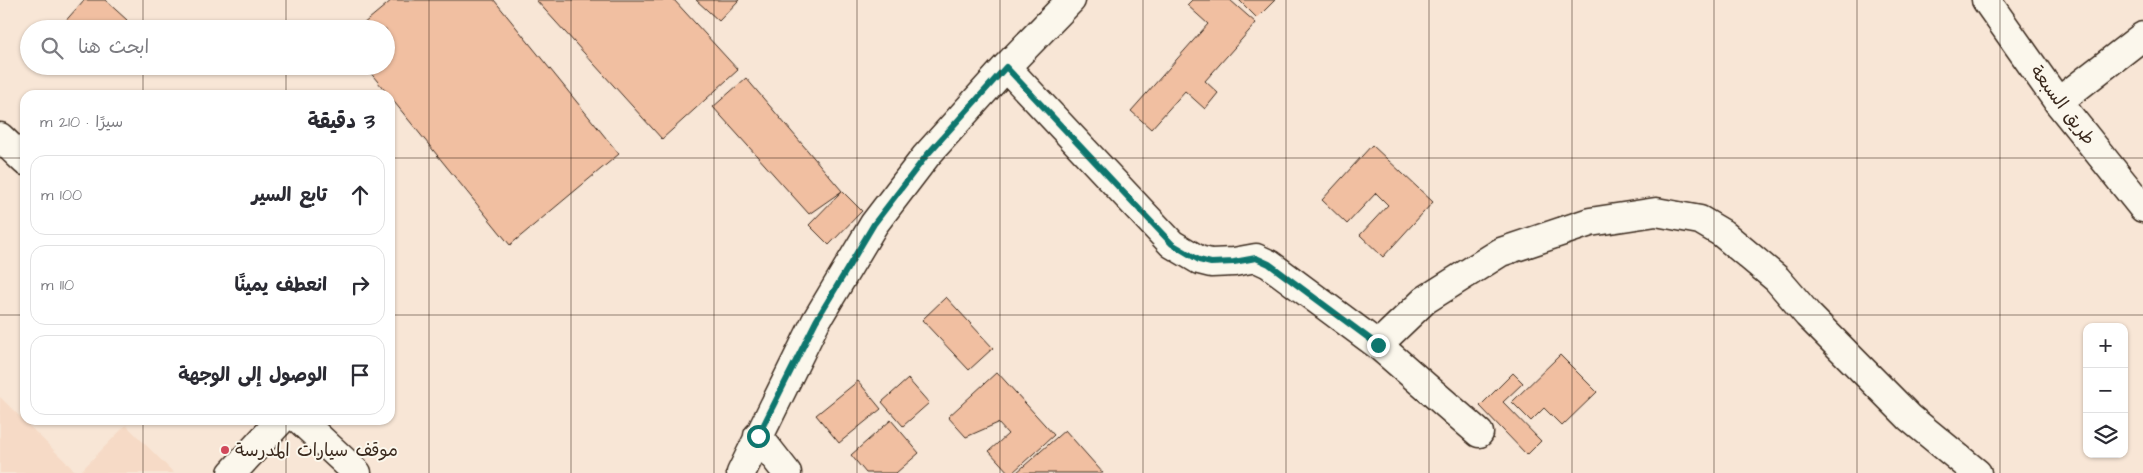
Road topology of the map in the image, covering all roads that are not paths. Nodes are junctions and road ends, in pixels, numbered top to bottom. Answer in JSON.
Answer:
{"nodes":[{"id":1,"x":1071,"y":0,"type":"edge"},
{"id":2,"x":1986,"y":0,"type":"edge"},
{"id":3,"x":2143,"y":36,"type":"edge"},
{"id":4,"x":1006,"y":67,"type":"junction"},
{"id":5,"x":2058,"y":102,"type":"junction"},
{"id":6,"x":0,"y":137,"type":"edge"},
{"id":7,"x":20,"y":156,"type":"edge"},
{"id":8,"x":2143,"y":208,"type":"edge"},
{"id":9,"x":1378,"y":345,"type":"junction"},
{"id":10,"x":276,"y":425,"type":"edge"},
{"id":11,"x":305,"y":425,"type":"edge"},
{"id":12,"x":1479,"y":433,"type":"dead end"},
{"id":13,"x":758,"y":436,"type":"junction"},
{"id":14,"x":232,"y":473,"type":"edge"},
{"id":15,"x":357,"y":473,"type":"edge"},
{"id":16,"x":741,"y":473,"type":"edge"},
{"id":17,"x":787,"y":473,"type":"edge"},
{"id":18,"x":1977,"y":473,"type":"edge"}],
"edges":[{"from":1,"to":4,"type":"street"},
{"from":2,"to":5,"type":"street","name":"طريق السبعة"},
{"from":3,"to":5,"type":"street"},
{"from":4,"to":9,"type":"street"},
{"from":4,"to":13,"type":"street"},
{"from":5,"to":8,"type":"street","name":"طريق السبعة"},
{"from":6,"to":7,"type":"street"},
{"from":9,"to":12,"type":"street"},
{"from":9,"to":18,"type":"street"},
{"from":10,"to":14,"type":"street"},
{"from":11,"to":15,"type":"street"},
{"from":13,"to":16,"type":"street"},
{"from":13,"to":17,"type":"street"}]}
